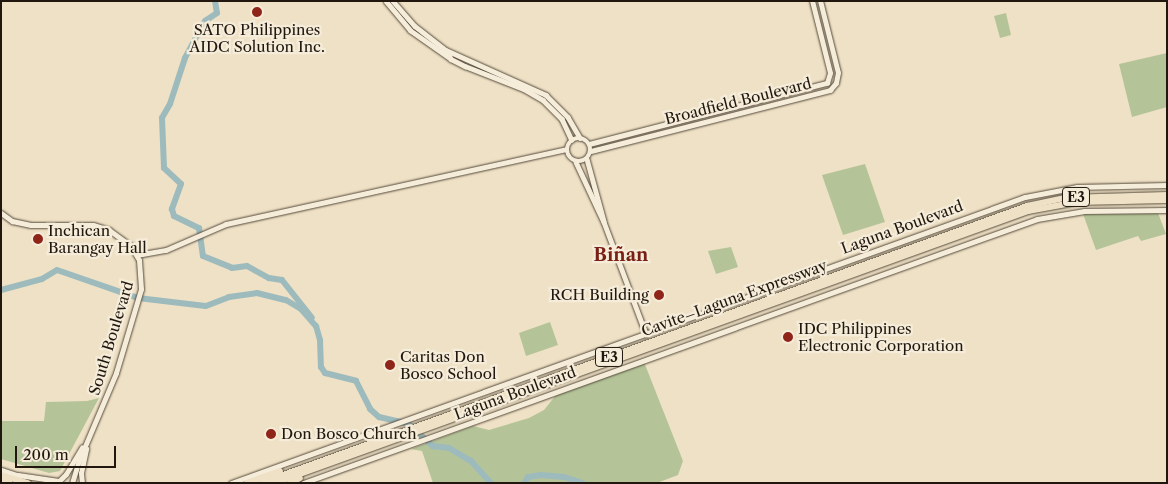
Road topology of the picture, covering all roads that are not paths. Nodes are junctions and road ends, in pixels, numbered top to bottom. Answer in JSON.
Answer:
{"nodes":[{"id":1,"x":386,"y":1,"type":"edge"},
{"id":2,"x":393,"y":1,"type":"edge"},
{"id":3,"x":812,"y":1,"type":"edge"},
{"id":4,"x":820,"y":1,"type":"edge"},
{"id":5,"x":446,"y":50,"type":"junction"},
{"id":6,"x":451,"y":58,"type":"junction"},
{"id":7,"x":580,"y":138,"type":"junction"},
{"id":8,"x":572,"y":140,"type":"junction"},
{"id":9,"x":589,"y":144,"type":"junction"},
{"id":10,"x":566,"y":149,"type":"junction"},
{"id":11,"x":591,"y":151,"type":"junction"},
{"id":12,"x":587,"y":159,"type":"junction"},
{"id":13,"x":576,"y":162,"type":"junction"},
{"id":14,"x":1167,"y":185,"type":"edge"},
{"id":15,"x":1167,"y":195,"type":"edge"},
{"id":16,"x":1167,"y":200,"type":"edge"},
{"id":17,"x":1167,"y":210,"type":"edge"},
{"id":18,"x":1,"y":213,"type":"edge"},
{"id":19,"x":604,"y":222,"type":"junction"},
{"id":20,"x":137,"y":255,"type":"junction"},
{"id":21,"x":817,"y":284,"type":"junction"},
{"id":22,"x":646,"y":334,"type":"junction"},
{"id":23,"x":88,"y":439,"type":"junction"},
{"id":24,"x":320,"y":464,"type":"junction"},
{"id":25,"x":1,"y":470,"type":"edge"},
{"id":26,"x":1,"y":475,"type":"edge"},
{"id":27,"x":18,"y":475,"type":"junction"},
{"id":28,"x":1,"y":480,"type":"edge"},
{"id":29,"x":10,"y":483,"type":"edge"},
{"id":30,"x":28,"y":483,"type":"edge"},
{"id":31,"x":44,"y":483,"type":"edge"},
{"id":32,"x":72,"y":483,"type":"edge"},
{"id":33,"x":82,"y":483,"type":"edge"},
{"id":34,"x":231,"y":483,"type":"edge"},
{"id":35,"x":247,"y":483,"type":"edge"},
{"id":36,"x":261,"y":483,"type":"edge"},
{"id":37,"x":275,"y":483,"type":"edge"},
{"id":38,"x":290,"y":483,"type":"edge"},
{"id":39,"x":302,"y":483,"type":"edge"}],
"edges":[{"from":1,"to":6,"type":"street"},
{"from":2,"to":5,"type":"street"},
{"from":3,"to":9,"type":"street","name":"Broadfield Boulevard"},
{"from":4,"to":11,"type":"street","name":"Broadfield Boulevard"},
{"from":5,"to":6,"type":"street"},
{"from":5,"to":7,"type":"street"},
{"from":6,"to":8,"type":"street"},
{"from":7,"to":8,"type":"street"},
{"from":7,"to":9,"type":"street"},
{"from":8,"to":10,"type":"street"},
{"from":9,"to":11,"type":"street"},
{"from":10,"to":13,"type":"street"},
{"from":10,"to":20,"type":"street"},
{"from":11,"to":12,"type":"street"},
{"from":12,"to":13,"type":"street"},
{"from":12,"to":19,"type":"street"},
{"from":13,"to":19,"type":"street"},
{"from":14,"to":22,"type":"main road","name":"Laguna Boulevard"},
{"from":15,"to":21,"type":"highway","name":"Cavite–Laguna Expressway","number":"E3"},
{"from":16,"to":21,"type":"highway","name":"Cavite–Laguna Expressway","number":"E3"},
{"from":17,"to":39,"type":"main road","name":"Laguna Boulevard"},
{"from":18,"to":20,"type":"main road"},
{"from":19,"to":22,"type":"street"},
{"from":20,"to":23,"type":"main road","name":"South Boulevard"},
{"from":21,"to":24,"type":"highway","name":"Cavite–Laguna Expressway","number":"E3"},
{"from":22,"to":34,"type":"main road","name":"Laguna Boulevard"},
{"from":23,"to":27,"type":"main road"},
{"from":23,"to":32,"type":"main road","name":"South Boulevard"},
{"from":23,"to":33,"type":"main road"},
{"from":24,"to":35,"type":"highway"},
{"from":24,"to":36,"type":"highway","name":"Cavite–Laguna Expressway","number":"E3"},
{"from":24,"to":37,"type":"highway","name":"Cavite–Laguna Expressway","number":"E3"},
{"from":24,"to":38,"type":"highway"},
{"from":25,"to":27,"type":"main road"},
{"from":26,"to":30,"type":"highway"},
{"from":27,"to":31,"type":"main road"},
{"from":28,"to":29,"type":"highway"}]}
